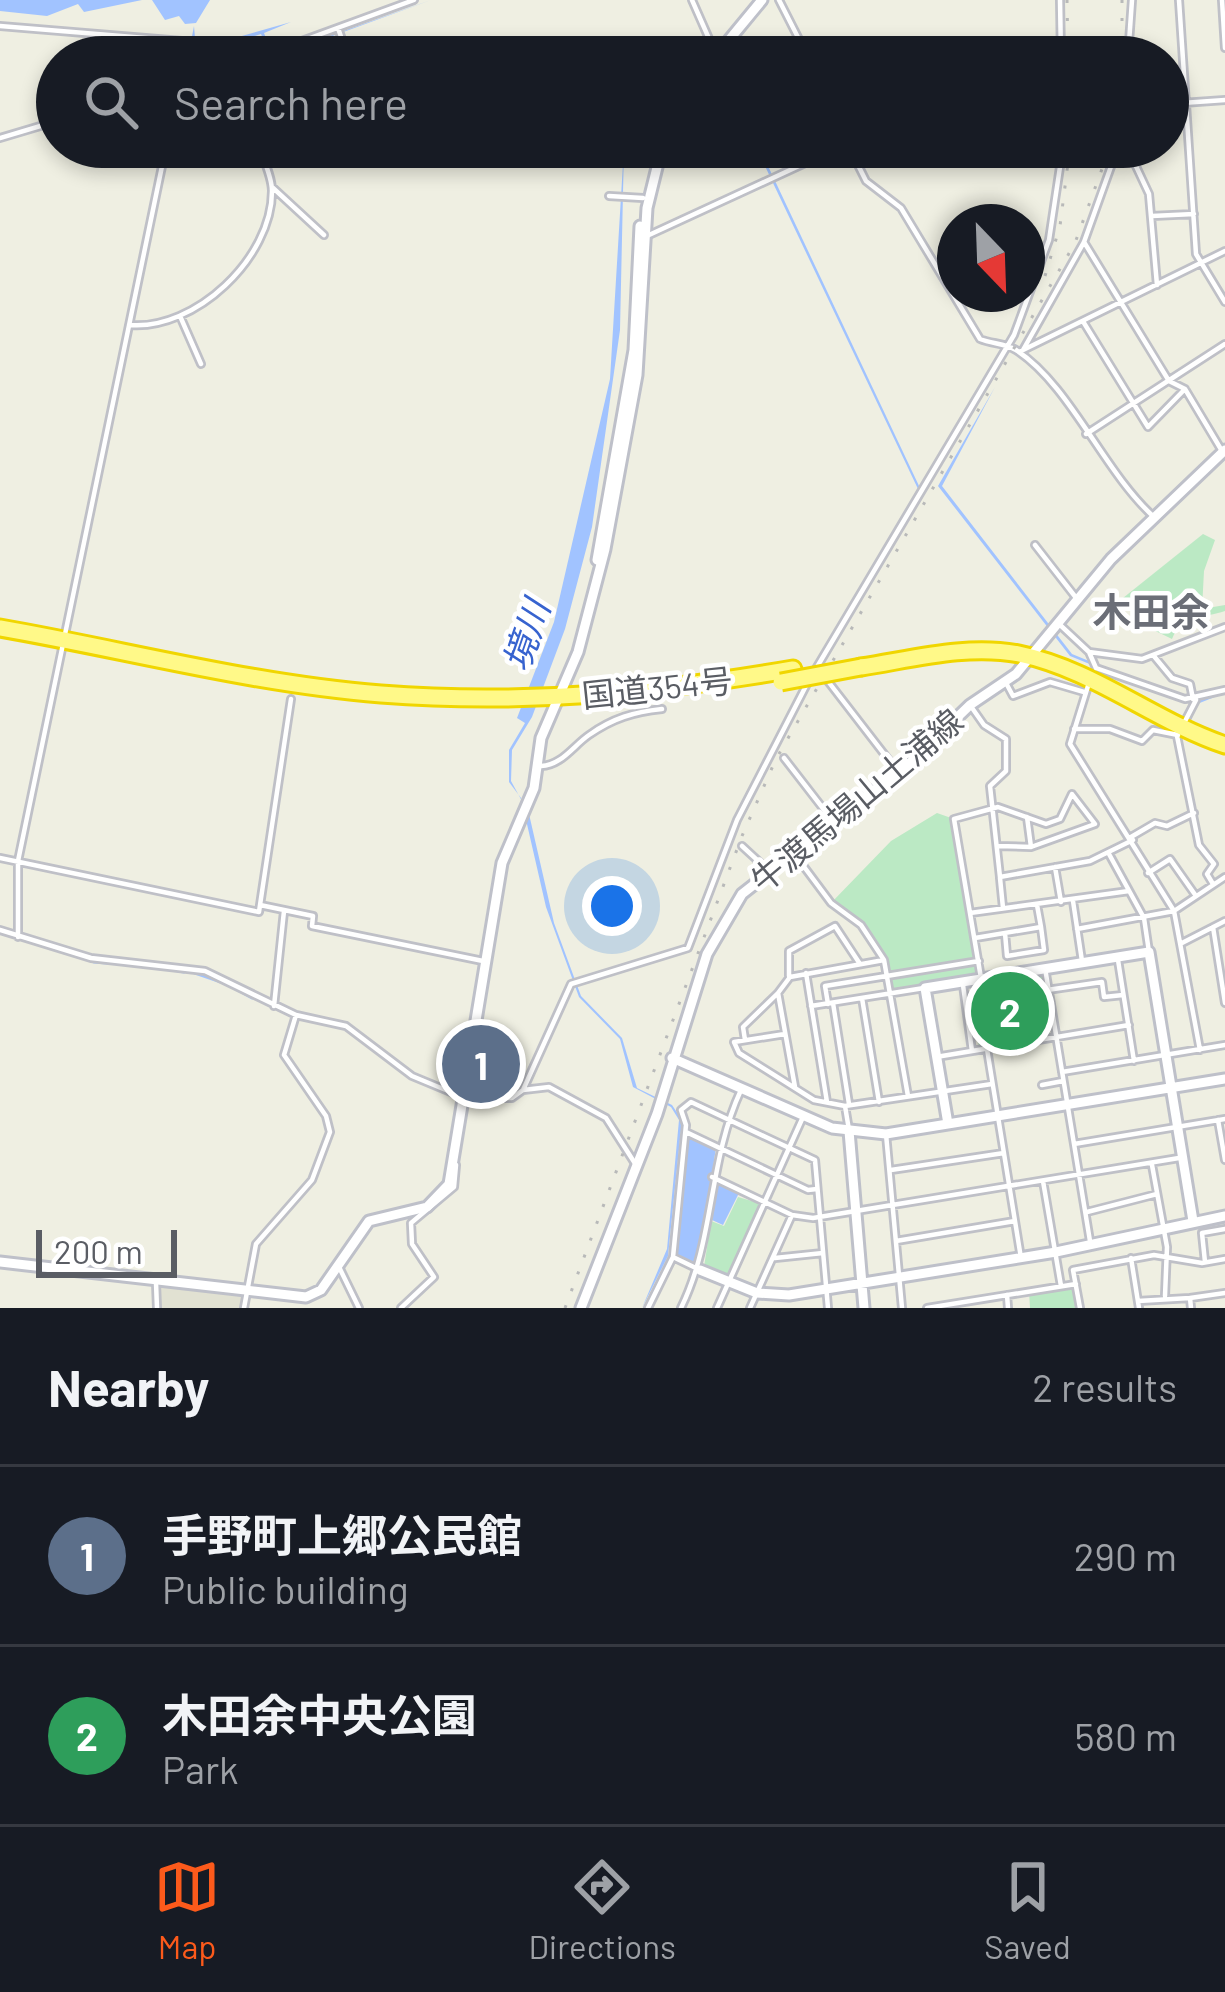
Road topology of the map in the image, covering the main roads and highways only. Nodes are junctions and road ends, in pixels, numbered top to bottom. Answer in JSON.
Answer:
{"nodes":[{"id":1,"x":0,"y":632,"type":"edge"},
{"id":2,"x":1225,"y":741,"type":"edge"}],
"edges":[{"from":1,"to":2,"type":"highway","name":"国道354号","bridge":true}]}
